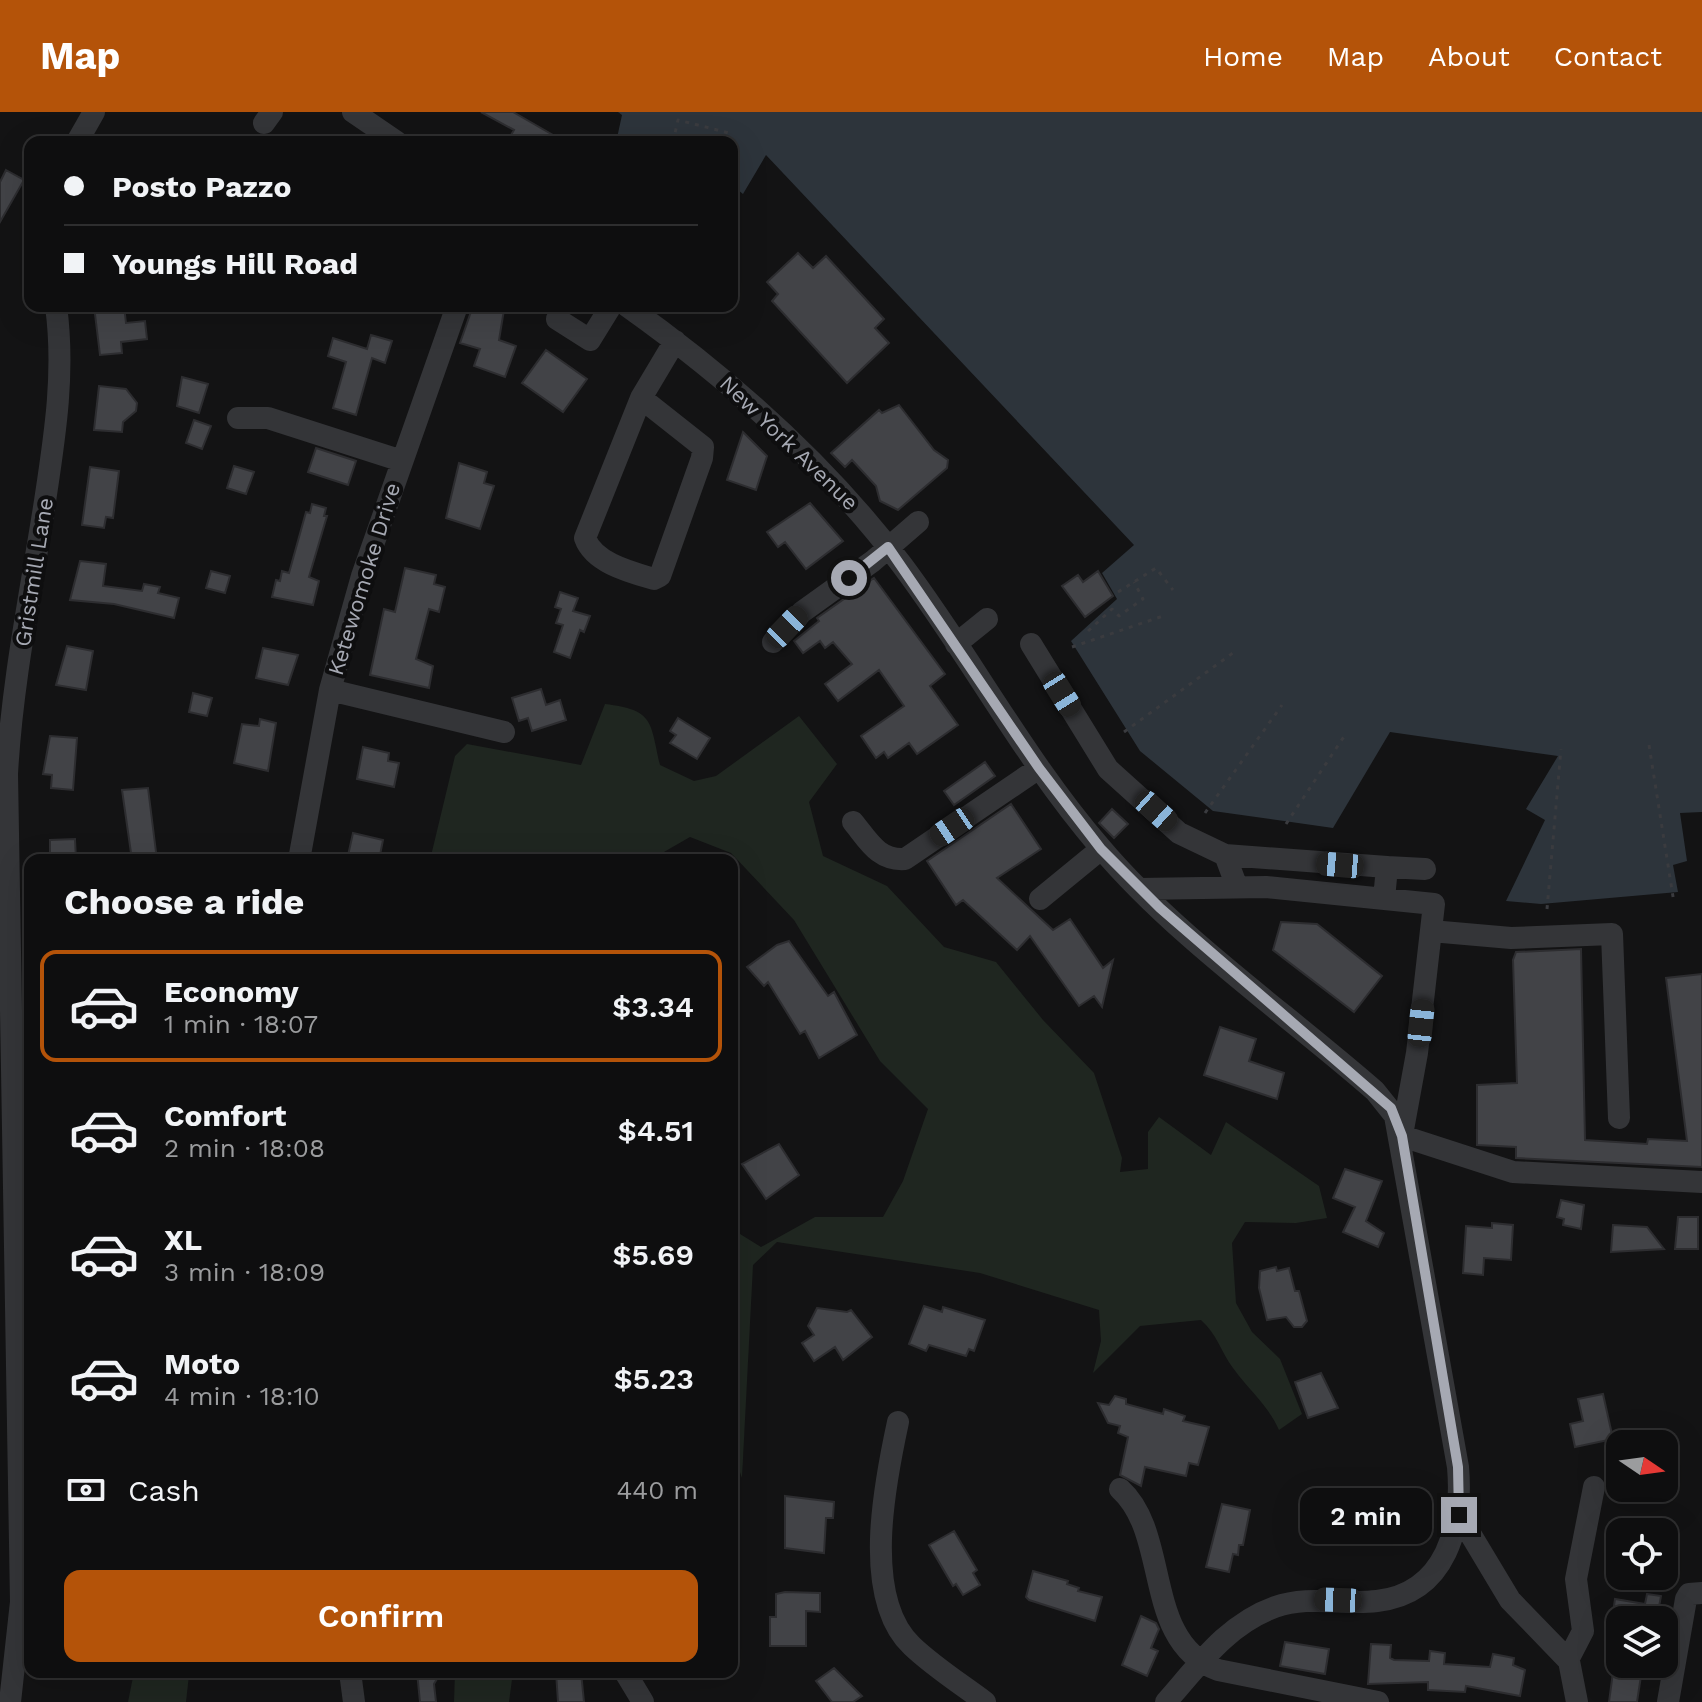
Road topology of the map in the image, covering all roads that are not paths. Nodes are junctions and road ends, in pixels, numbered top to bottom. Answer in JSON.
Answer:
{"nodes":[{"id":1,"x":94,"y":112,"type":"edge"},
{"id":2,"x":356,"y":113,"type":"edge"},
{"id":3,"x":80,"y":136,"type":"edge"},
{"id":4,"x":389,"y":136,"type":"edge"},
{"id":5,"x":56,"y":312,"type":"edge"},
{"id":6,"x":455,"y":312,"type":"edge"},
{"id":7,"x":607,"y":312,"type":"edge"},
{"id":8,"x":635,"y":312,"type":"edge"},
{"id":9,"x":557,"y":319,"type":"dead end"},
{"id":10,"x":675,"y":341,"type":"junction"},
{"id":11,"x":641,"y":398,"type":"junction"},
{"id":12,"x":238,"y":418,"type":"dead end"},
{"id":13,"x":402,"y":461,"type":"junction"},
{"id":14,"x":918,"y":522,"type":"dead end"},
{"id":15,"x":888,"y":547,"type":"junction"},
{"id":16,"x":987,"y":619,"type":"dead end"},
{"id":17,"x":773,"y":642,"type":"dead end"},
{"id":18,"x":956,"y":644,"type":"junction"},
{"id":19,"x":1031,"y":644,"type":"dead end"},
{"id":20,"x":330,"y":690,"type":"junction"},
{"id":21,"x":504,"y":732,"type":"dead end"},
{"id":22,"x":1039,"y":768,"type":"junction"},
{"id":23,"x":853,"y":822,"type":"dead end"},
{"id":24,"x":1101,"y":849,"type":"junction"},
{"id":25,"x":300,"y":854,"type":"edge"},
{"id":26,"x":1225,"y":855,"type":"junction"},
{"id":27,"x":1387,"y":867,"type":"junction"},
{"id":28,"x":1425,"y":869,"type":"dead end"},
{"id":29,"x":1237,"y":887,"type":"junction"},
{"id":30,"x":1139,"y":889,"type":"junction"},
{"id":31,"x":1040,"y":899,"type":"dead end"},
{"id":32,"x":1384,"y":899,"type":"junction"},
{"id":33,"x":1431,"y":931,"type":"junction"},
{"id":34,"x":1619,"y":1118,"type":"dead end"},
{"id":35,"x":1402,"y":1136,"type":"junction"},
{"id":36,"x":1702,"y":1182,"type":"edge"},
{"id":37,"x":898,"y":1422,"type":"dead end"},
{"id":38,"x":1594,"y":1487,"type":"dead end"},
{"id":39,"x":1120,"y":1489,"type":"dead end"},
{"id":40,"x":1459,"y":1515,"type":"junction"},
{"id":41,"x":1702,"y":1593,"type":"edge"},
{"id":42,"x":1569,"y":1660,"type":"junction"},
{"id":43,"x":1201,"y":1663,"type":"junction"},
{"id":44,"x":351,"y":1678,"type":"edge"},
{"id":45,"x":629,"y":1678,"type":"edge"},
{"id":46,"x":10,"y":1702,"type":"edge"},
{"id":47,"x":354,"y":1702,"type":"edge"},
{"id":48,"x":643,"y":1702,"type":"edge"},
{"id":49,"x":985,"y":1702,"type":"edge"},
{"id":50,"x":1166,"y":1702,"type":"edge"},
{"id":51,"x":1378,"y":1702,"type":"edge"},
{"id":52,"x":1577,"y":1702,"type":"edge"},
{"id":53,"x":1668,"y":1702,"type":"edge"}],
"edges":[{"from":1,"to":3,"type":"street"},
{"from":2,"to":4,"type":"street"},
{"from":5,"to":46,"type":"street","name":"Gristmill Lane"},
{"from":6,"to":13,"type":"street","name":"Ketewomoke Drive"},
{"from":7,"to":9,"type":"street"},
{"from":8,"to":10,"type":"street","name":"New York Avenue"},
{"from":10,"to":11,"type":"street"},
{"from":10,"to":15,"type":"street","name":"New York Avenue"},
{"from":11,"to":11,"type":"street"},
{"from":12,"to":13,"type":"street"},
{"from":13,"to":20,"type":"street","name":"Ketewomoke Drive"},
{"from":14,"to":15,"type":"street"},
{"from":15,"to":17,"type":"street"},
{"from":15,"to":18,"type":"street","name":"New York Avenue"},
{"from":16,"to":18,"type":"street"},
{"from":18,"to":22,"type":"street","name":"New York Avenue"},
{"from":19,"to":26,"type":"street"},
{"from":20,"to":21,"type":"street"},
{"from":20,"to":25,"type":"street","name":"Ketewomoke Drive"},
{"from":22,"to":23,"type":"street"},
{"from":22,"to":24,"type":"street","name":"New York Avenue"},
{"from":24,"to":30,"type":"street","name":"New York Avenue"},
{"from":24,"to":31,"type":"street"},
{"from":26,"to":27,"type":"street"},
{"from":26,"to":29,"type":"street"},
{"from":27,"to":28,"type":"street"},
{"from":27,"to":32,"type":"street"},
{"from":29,"to":30,"type":"street"},
{"from":29,"to":32,"type":"street"},
{"from":30,"to":35,"type":"street","name":"New York Avenue"},
{"from":32,"to":33,"type":"street"},
{"from":33,"to":34,"type":"street"},
{"from":33,"to":35,"type":"street"},
{"from":35,"to":36,"type":"street"},
{"from":35,"to":40,"type":"street"},
{"from":37,"to":49,"type":"street"},
{"from":38,"to":42,"type":"street"},
{"from":39,"to":43,"type":"street"},
{"from":40,"to":42,"type":"street"},
{"from":40,"to":43,"type":"street"},
{"from":41,"to":53,"type":"street"},
{"from":42,"to":52,"type":"street"},
{"from":43,"to":50,"type":"street"},
{"from":43,"to":51,"type":"street"},
{"from":44,"to":47,"type":"street"},
{"from":45,"to":48,"type":"street"}]}
